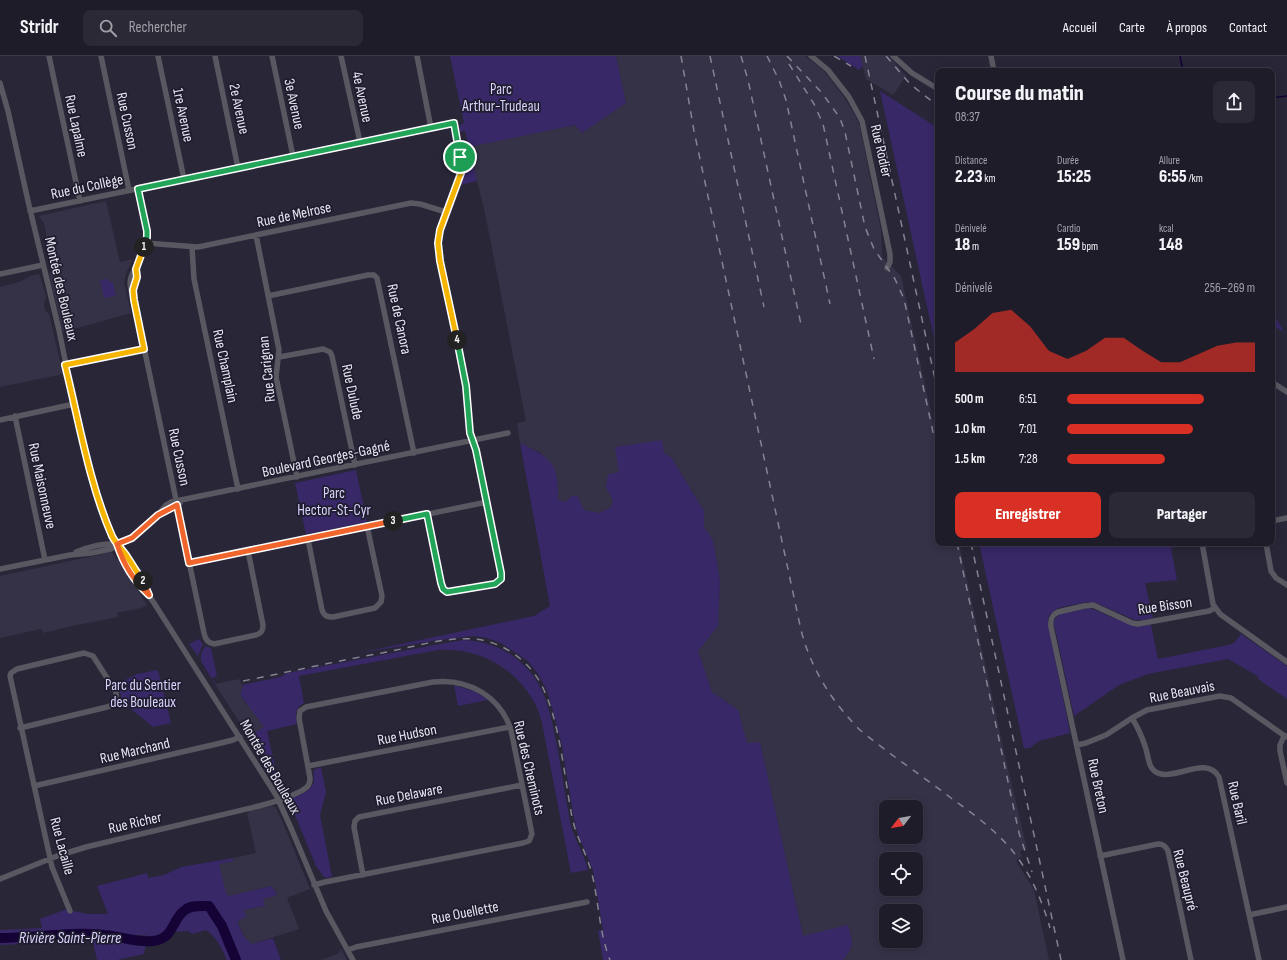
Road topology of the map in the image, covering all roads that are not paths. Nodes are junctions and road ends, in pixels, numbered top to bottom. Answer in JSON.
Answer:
{"nodes":[{"id":1,"x":49,"y":56,"type":"edge"},
{"id":2,"x":101,"y":56,"type":"edge"},
{"id":3,"x":158,"y":56,"type":"edge"},
{"id":4,"x":215,"y":56,"type":"edge"},
{"id":5,"x":272,"y":56,"type":"edge"},
{"id":6,"x":341,"y":56,"type":"edge"},
{"id":7,"x":416,"y":56,"type":"edge"},
{"id":8,"x":811,"y":56,"type":"edge"},
{"id":9,"x":893,"y":56,"type":"edge"},
{"id":10,"x":991,"y":56,"type":"edge"},
{"id":11,"x":993,"y":68,"type":"edge"},
{"id":12,"x":0,"y":82,"type":"edge"},
{"id":13,"x":935,"y":87,"type":"edge"},
{"id":14,"x":431,"y":128,"type":"junction"},
{"id":15,"x":360,"y":142,"type":"junction"},
{"id":16,"x":293,"y":156,"type":"junction"},
{"id":17,"x":238,"y":168,"type":"junction"},
{"id":18,"x":184,"y":180,"type":"junction"},
{"id":19,"x":138,"y":189,"type":"junction"},
{"id":20,"x":130,"y":190,"type":"junction"},
{"id":21,"x":80,"y":201,"type":"junction"},
{"id":22,"x":30,"y":211,"type":"junction"},
{"id":23,"x":446,"y":212,"type":"junction"},
{"id":24,"x":256,"y":235,"type":"junction"},
{"id":25,"x":145,"y":243,"type":"junction"},
{"id":26,"x":192,"y":247,"type":"junction"},
{"id":27,"x":43,"y":265,"type":"junction"},
{"id":28,"x":887,"y":268,"type":"dead end"},
{"id":29,"x":0,"y":274,"type":"edge"},
{"id":30,"x":268,"y":296,"type":"junction"},
{"id":31,"x":144,"y":349,"type":"junction"},
{"id":32,"x":279,"y":357,"type":"junction"},
{"id":33,"x":65,"y":365,"type":"junction"},
{"id":34,"x":1275,"y":384,"type":"edge"},
{"id":35,"x":1287,"y":392,"type":"edge"},
{"id":36,"x":74,"y":404,"type":"junction"},
{"id":37,"x":15,"y":416,"type":"junction"},
{"id":38,"x":0,"y":420,"type":"edge"},
{"id":39,"x":508,"y":433,"type":"dead end"},
{"id":40,"x":473,"y":441,"type":"junction"},
{"id":41,"x":414,"y":453,"type":"junction"},
{"id":42,"x":355,"y":465,"type":"junction"},
{"id":43,"x":297,"y":477,"type":"junction"},
{"id":44,"x":238,"y":489,"type":"junction"},
{"id":45,"x":487,"y":502,"type":"junction"},
{"id":46,"x":176,"y":503,"type":"junction"},
{"id":47,"x":427,"y":514,"type":"junction"},
{"id":48,"x":1287,"y":518,"type":"edge"},
{"id":49,"x":1275,"y":520,"type":"edge"},
{"id":50,"x":367,"y":526,"type":"junction"},
{"id":51,"x":308,"y":539,"type":"junction"},
{"id":52,"x":117,"y":544,"type":"junction"},
{"id":53,"x":1203,"y":546,"type":"edge"},
{"id":54,"x":1267,"y":546,"type":"edge"},
{"id":55,"x":248,"y":551,"type":"junction"},
{"id":56,"x":46,"y":560,"type":"junction"},
{"id":57,"x":189,"y":563,"type":"junction"},
{"id":58,"x":0,"y":569,"type":"edge"},
{"id":59,"x":1287,"y":585,"type":"edge"},
{"id":60,"x":1215,"y":608,"type":"junction"},
{"id":61,"x":1052,"y":616,"type":"joint"},
{"id":62,"x":1287,"y":662,"type":"edge"},
{"id":63,"x":1132,"y":718,"type":"junction"},
{"id":64,"x":510,"y":727,"type":"junction"},
{"id":65,"x":20,"y":728,"type":"junction"},
{"id":66,"x":1286,"y":736,"type":"edge"},
{"id":67,"x":240,"y":737,"type":"junction"},
{"id":68,"x":1077,"y":746,"type":"junction"},
{"id":69,"x":308,"y":766,"type":"junction"},
{"id":70,"x":1287,"y":783,"type":"edge"},
{"id":71,"x":522,"y":785,"type":"junction"},
{"id":72,"x":34,"y":786,"type":"junction"},
{"id":73,"x":279,"y":800,"type":"junction"},
{"id":74,"x":1100,"y":856,"type":"junction"},
{"id":75,"x":50,"y":859,"type":"junction"},
{"id":76,"x":363,"y":874,"type":"junction"},
{"id":77,"x":0,"y":879,"type":"edge"},
{"id":78,"x":314,"y":885,"type":"junction"},
{"id":79,"x":587,"y":902,"type":"dead end"},
{"id":80,"x":1287,"y":907,"type":"edge"},
{"id":81,"x":70,"y":911,"type":"dead end"},
{"id":82,"x":1249,"y":915,"type":"junction"},
{"id":83,"x":348,"y":950,"type":"junction"},
{"id":84,"x":354,"y":960,"type":"edge"},
{"id":85,"x":1123,"y":960,"type":"edge"},
{"id":86,"x":1192,"y":960,"type":"edge"},
{"id":87,"x":1259,"y":960,"type":"edge"}],
"edges":[{"from":1,"to":21,"type":"street","name":"Rue Lapalme"},
{"from":2,"to":20,"type":"street","name":"Rue Cusson"},
{"from":3,"to":18,"type":"street","name":"1re Avenue"},
{"from":4,"to":17,"type":"street","name":"2e Avenue"},
{"from":5,"to":16,"type":"street","name":"3e Avenue"},
{"from":6,"to":15,"type":"street","name":"4e Avenue"},
{"from":7,"to":14,"type":"street"},
{"from":8,"to":28,"type":"street","name":"Rue Rodier"},
{"from":9,"to":13,"type":"street"},
{"from":10,"to":11,"type":"street"},
{"from":12,"to":22,"type":"street","name":"Montée des Bouleaux"},
{"from":14,"to":15,"type":"street","name":"Rue du Collège"},
{"from":14,"to":23,"type":"street","name":"Rue du Collège"},
{"from":15,"to":16,"type":"street","name":"Rue du Collège"},
{"from":16,"to":17,"type":"street","name":"Rue du Collège"},
{"from":17,"to":18,"type":"street","name":"Rue du Collège"},
{"from":18,"to":19,"type":"street","name":"Rue du Collège"},
{"from":19,"to":20,"type":"street","name":"Rue du Collège"},
{"from":19,"to":25,"type":"street","name":"Rue Cusson"},
{"from":20,"to":21,"type":"street","name":"Rue du Collège"},
{"from":21,"to":22,"type":"street","name":"Rue du Collège"},
{"from":22,"to":27,"type":"street","name":"Montée des Bouleaux"},
{"from":23,"to":24,"type":"street","name":"Rue de Melrose"},
{"from":23,"to":40,"type":"street"},
{"from":24,"to":26,"type":"street","name":"Rue de Melrose"},
{"from":24,"to":30,"type":"street","name":"Rue Carignan"},
{"from":25,"to":26,"type":"street","name":"Rue de Melrose"},
{"from":25,"to":31,"type":"street","name":"Rue Cusson"},
{"from":26,"to":44,"type":"street","name":"Rue Champlain"},
{"from":27,"to":29,"type":"street"},
{"from":27,"to":33,"type":"street","name":"Montée des Bouleaux"},
{"from":30,"to":32,"type":"street","name":"Rue Carignan"},
{"from":30,"to":41,"type":"street","name":"Rue de Canora"},
{"from":31,"to":33,"type":"street"},
{"from":31,"to":46,"type":"street","name":"Rue Cusson"},
{"from":32,"to":42,"type":"street","name":"Rue Dulude"},
{"from":32,"to":43,"type":"street","name":"Rue Carignan"},
{"from":33,"to":36,"type":"street","name":"Montée des Bouleaux"},
{"from":34,"to":35,"type":"street"},
{"from":36,"to":37,"type":"street"},
{"from":36,"to":52,"type":"street","name":"Montée des Bouleaux"},
{"from":37,"to":38,"type":"street"},
{"from":37,"to":56,"type":"street","name":"Rue Maisonneuve"},
{"from":39,"to":40,"type":"street","name":"Boulevard Georges-Gagné"},
{"from":40,"to":41,"type":"street","name":"Boulevard Georges-Gagné"},
{"from":40,"to":45,"type":"street"},
{"from":41,"to":42,"type":"street","name":"Boulevard Georges-Gagné"},
{"from":42,"to":43,"type":"street","name":"Boulevard Georges-Gagné"},
{"from":43,"to":44,"type":"street","name":"Boulevard Georges-Gagné"},
{"from":44,"to":46,"type":"street","name":"Boulevard Georges-Gagné"},
{"from":45,"to":47,"type":"street"},
{"from":45,"to":47,"type":"street"},
{"from":46,"to":52,"type":"street","name":"Boulevard Georges-Gagné"},
{"from":46,"to":57,"type":"street","name":"Rue Cusson"},
{"from":47,"to":50,"type":"street"},
{"from":48,"to":49,"type":"street"},
{"from":50,"to":51,"type":"street"},
{"from":50,"to":51,"type":"street"},
{"from":51,"to":55,"type":"street"},
{"from":52,"to":56,"type":"street","name":"Boulevard Georges-Gagné"},
{"from":52,"to":67,"type":"street","name":"Montée des Bouleaux"},
{"from":53,"to":60,"type":"street"},
{"from":54,"to":59,"type":"street"},
{"from":55,"to":57,"type":"street"},
{"from":55,"to":57,"type":"street","name":"Rue Cusson"},
{"from":56,"to":58,"type":"street","name":"Boulevard Georges-Gagné"},
{"from":60,"to":61,"type":"street","name":"Rue Bisson"},
{"from":60,"to":62,"type":"street"},
{"from":61,"to":68,"type":"street","name":"Rue Breton"},
{"from":63,"to":66,"type":"street","name":"Rue Beauvais"},
{"from":63,"to":68,"type":"street","name":"Rue Beauvais"},
{"from":63,"to":82,"type":"street","name":"Rue Baril"},
{"from":64,"to":69,"type":"street","name":"Rue Hudson"},
{"from":64,"to":69,"type":"street","name":"Rue des Cheminots"},
{"from":64,"to":71,"type":"street","name":"Rue des Cheminots"},
{"from":65,"to":65,"type":"street","name":"Rue Lacaille"},
{"from":65,"to":72,"type":"street","name":"Rue Lacaille"},
{"from":66,"to":70,"type":"street"},
{"from":67,"to":72,"type":"street","name":"Rue Marchand"},
{"from":67,"to":73,"type":"street","name":"Montée des Bouleaux"},
{"from":68,"to":74,"type":"street","name":"Rue Breton"},
{"from":69,"to":73,"type":"street","name":"Rue des Cheminots"},
{"from":71,"to":76,"type":"street","name":"Rue Delaware"},
{"from":71,"to":76,"type":"street","name":"Rue des Cheminots"},
{"from":72,"to":75,"type":"street","name":"Rue Lacaille"},
{"from":73,"to":75,"type":"street","name":"Rue Richer"},
{"from":73,"to":78,"type":"street","name":"Montée des Bouleaux"},
{"from":74,"to":85,"type":"street","name":"Rue Breton"},
{"from":74,"to":86,"type":"street","name":"Rue Beaupré"},
{"from":75,"to":77,"type":"street","name":"Rue Richer"},
{"from":75,"to":81,"type":"street","name":"Rue Lacaille"},
{"from":76,"to":78,"type":"street","name":"Rue des Cheminots"},
{"from":78,"to":83,"type":"street","name":"Montée des Bouleaux"},
{"from":79,"to":83,"type":"street","name":"Rue Ouellette"},
{"from":80,"to":82,"type":"street"},
{"from":82,"to":87,"type":"street","name":"Rue Baril"},
{"from":83,"to":84,"type":"street","name":"Montée des Bouleaux"}]}
